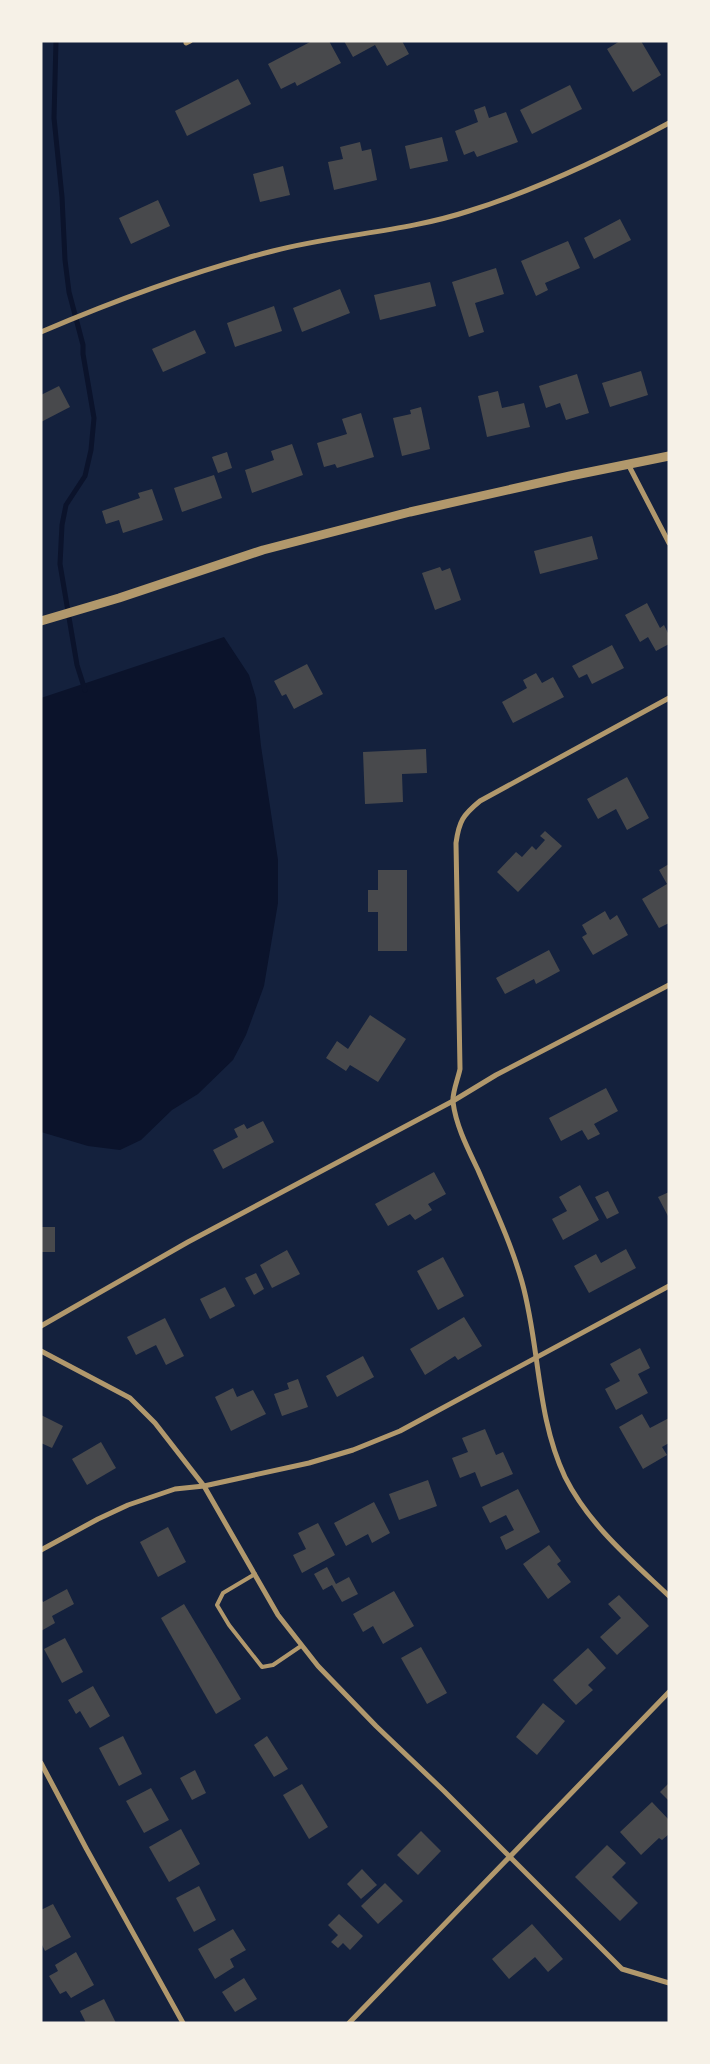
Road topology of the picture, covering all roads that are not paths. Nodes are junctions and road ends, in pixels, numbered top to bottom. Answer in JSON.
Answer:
{"nodes":[{"id":1,"x":669,"y":123,"type":"edge"},
{"id":2,"x":41,"y":332,"type":"edge"},
{"id":3,"x":669,"y":456,"type":"edge"},
{"id":4,"x":628,"y":464,"type":"junction"},
{"id":5,"x":669,"y":543,"type":"edge"},
{"id":6,"x":41,"y":621,"type":"edge"},
{"id":7,"x":669,"y":698,"type":"edge"},
{"id":8,"x":669,"y":985,"type":"edge"},
{"id":9,"x":453,"y":1101,"type":"junction"},
{"id":10,"x":669,"y":1286,"type":"edge"},
{"id":11,"x":41,"y":1326,"type":"edge"},
{"id":12,"x":41,"y":1351,"type":"edge"},
{"id":13,"x":537,"y":1357,"type":"junction"},
{"id":14,"x":204,"y":1486,"type":"junction"},
{"id":15,"x":41,"y":1550,"type":"edge"},
{"id":16,"x":256,"y":1574,"type":"junction"},
{"id":17,"x":669,"y":1596,"type":"edge"},
{"id":18,"x":301,"y":1646,"type":"junction"},
{"id":19,"x":669,"y":1692,"type":"edge"},
{"id":20,"x":41,"y":1764,"type":"edge"},
{"id":21,"x":510,"y":1858,"type":"junction"},
{"id":22,"x":669,"y":1983,"type":"edge"},
{"id":23,"x":183,"y":2023,"type":"edge"},
{"id":24,"x":349,"y":2023,"type":"edge"}],
"edges":[{"from":1,"to":2,"type":"street"},
{"from":3,"to":4,"type":"street"},
{"from":4,"to":5,"type":"street"},
{"from":4,"to":6,"type":"street"},
{"from":7,"to":9,"type":"street"},
{"from":8,"to":9,"type":"street"},
{"from":9,"to":11,"type":"street"},
{"from":9,"to":13,"type":"street"},
{"from":10,"to":13,"type":"street"},
{"from":12,"to":14,"type":"street"},
{"from":13,"to":14,"type":"street"},
{"from":13,"to":17,"type":"street"},
{"from":14,"to":15,"type":"street"},
{"from":14,"to":16,"type":"street"},
{"from":16,"to":18,"type":"street"},
{"from":16,"to":18,"type":"lane"},
{"from":18,"to":21,"type":"street"},
{"from":19,"to":21,"type":"street"},
{"from":20,"to":23,"type":"street"},
{"from":21,"to":22,"type":"street"},
{"from":21,"to":24,"type":"street"}]}
